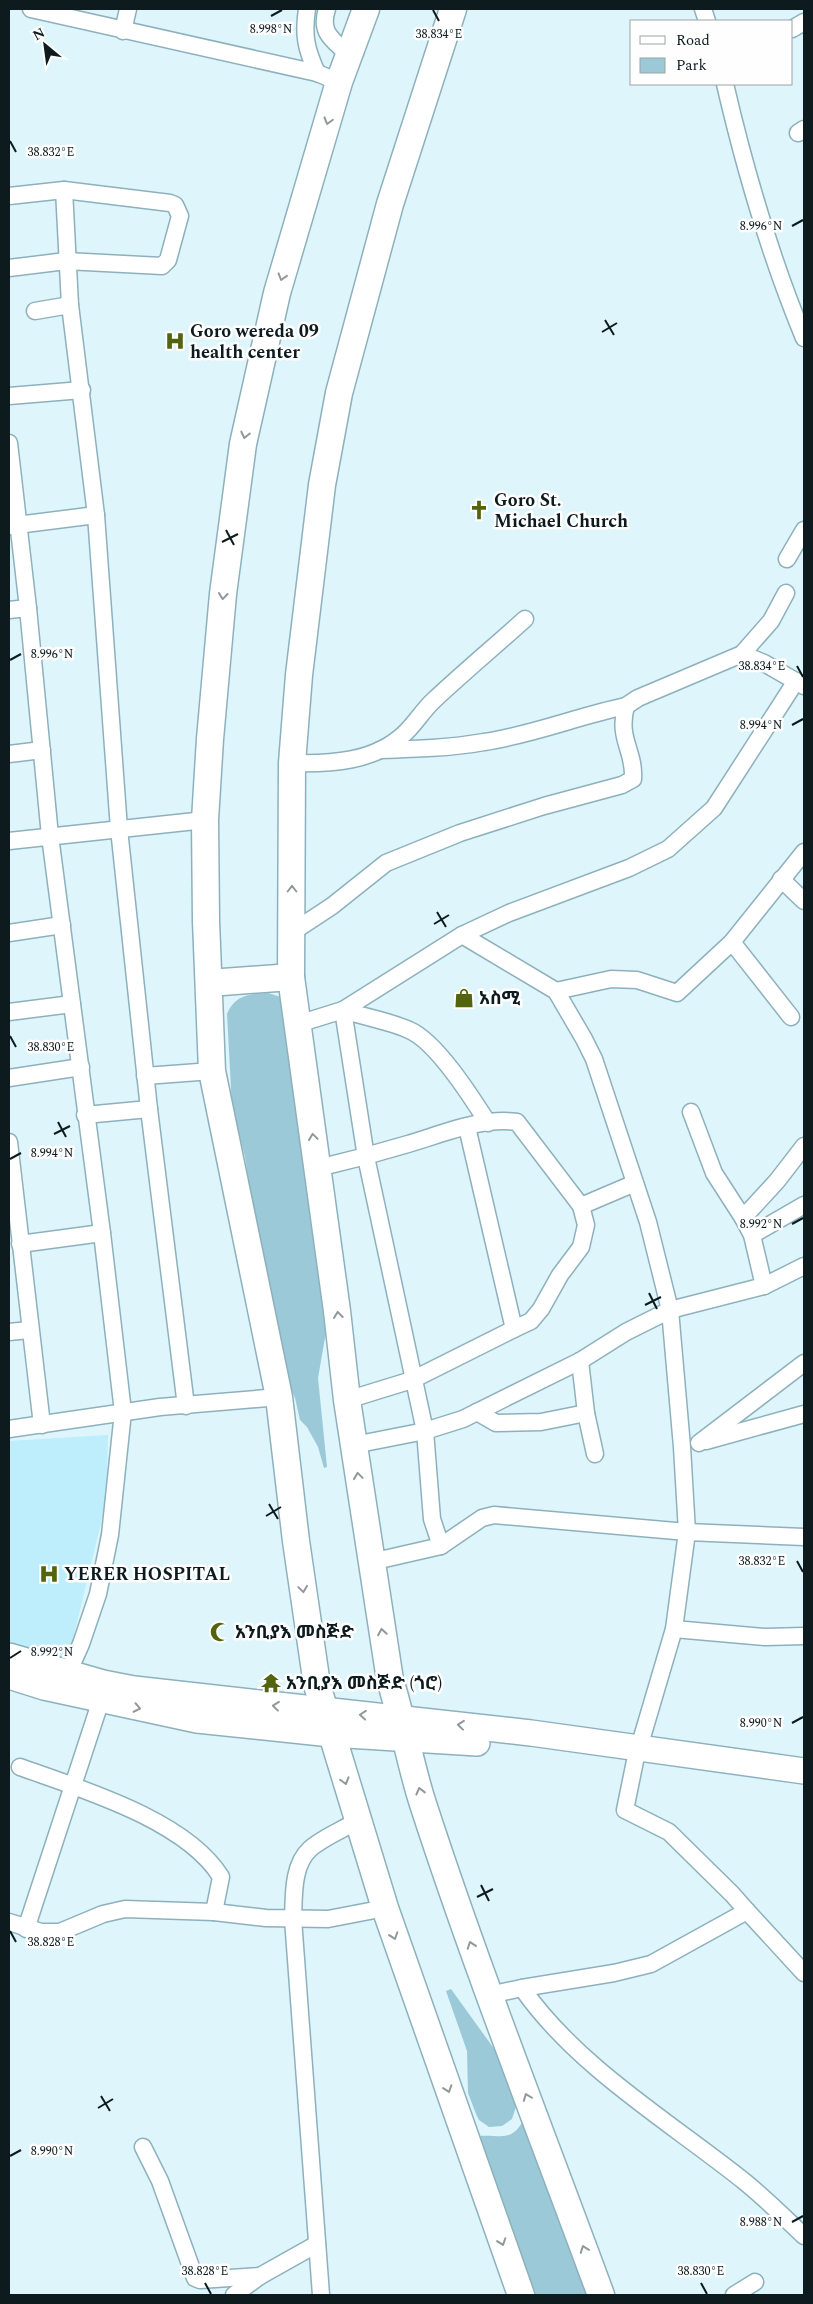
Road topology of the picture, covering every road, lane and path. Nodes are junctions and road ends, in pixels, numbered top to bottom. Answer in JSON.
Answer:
{"nodes":[{"id":1,"x":31,"y":9,"type":"edge"},
{"id":2,"x":128,"y":9,"type":"edge"},
{"id":3,"x":307,"y":9,"type":"edge"},
{"id":4,"x":327,"y":9,"type":"edge"},
{"id":5,"x":366,"y":9,"type":"edge"},
{"id":6,"x":451,"y":15,"type":"edge"},
{"id":7,"x":804,"y":22,"type":"edge"},
{"id":8,"x":793,"y":28,"type":"edge"},
{"id":9,"x":123,"y":31,"type":"junction"},
{"id":10,"x":349,"y":54,"type":"junction"},
{"id":11,"x":328,"y":78,"type":"junction"},
{"id":12,"x":725,"y":85,"type":"edge"},
{"id":13,"x":64,"y":190,"type":"junction"},
{"id":14,"x":9,"y":196,"type":"edge"},
{"id":15,"x":66,"y":261,"type":"junction"},
{"id":16,"x":9,"y":268,"type":"edge"},
{"id":17,"x":70,"y":305,"type":"junction"},
{"id":18,"x":35,"y":311,"type":"dead end"},
{"id":19,"x":804,"y":338,"type":"edge"},
{"id":20,"x":82,"y":390,"type":"junction"},
{"id":21,"x":9,"y":396,"type":"edge"},
{"id":22,"x":9,"y":443,"type":"edge"},
{"id":23,"x":96,"y":515,"type":"junction"},
{"id":24,"x":14,"y":526,"type":"edge"},
{"id":25,"x":804,"y":530,"type":"edge"},
{"id":26,"x":787,"y":559,"type":"dead end"},
{"id":27,"x":786,"y":593,"type":"dead end"},
{"id":28,"x":28,"y":608,"type":"junction"},
{"id":29,"x":9,"y":610,"type":"edge"},
{"id":30,"x":525,"y":619,"type":"dead end"},
{"id":31,"x":742,"y":654,"type":"junction"},
{"id":32,"x":800,"y":683,"type":"edge"},
{"id":33,"x":626,"y":706,"type":"junction"},
{"id":34,"x":42,"y":750,"type":"junction"},
{"id":35,"x":380,"y":750,"type":"junction"},
{"id":36,"x":9,"y":754,"type":"edge"},
{"id":37,"x":292,"y":763,"type":"junction"},
{"id":38,"x":205,"y":820,"type":"junction"},
{"id":39,"x":119,"y":829,"type":"junction"},
{"id":40,"x":50,"y":836,"type":"junction"},
{"id":41,"x":9,"y":841,"type":"edge"},
{"id":42,"x":804,"y":852,"type":"edge"},
{"id":43,"x":781,"y":879,"type":"junction"},
{"id":44,"x":804,"y":902,"type":"edge"},
{"id":45,"x":62,"y":925,"type":"junction"},
{"id":46,"x":9,"y":933,"type":"edge"},
{"id":47,"x":291,"y":933,"type":"junction"},
{"id":48,"x":462,"y":935,"type":"junction"},
{"id":49,"x":732,"y":942,"type":"junction"},
{"id":50,"x":291,"y":977,"type":"junction"},
{"id":51,"x":209,"y":983,"type":"junction"},
{"id":52,"x":556,"y":991,"type":"junction"},
{"id":53,"x":72,"y":1004,"type":"junction"},
{"id":54,"x":343,"y":1010,"type":"junction"},
{"id":55,"x":9,"y":1012,"type":"edge"},
{"id":56,"x":791,"y":1017,"type":"dead end"},
{"id":57,"x":298,"y":1024,"type":"junction"},
{"id":58,"x":81,"y":1068,"type":"junction"},
{"id":59,"x":212,"y":1071,"type":"junction"},
{"id":60,"x":146,"y":1076,"type":"junction"},
{"id":61,"x":9,"y":1078,"type":"edge"},
{"id":62,"x":149,"y":1108,"type":"junction"},
{"id":63,"x":691,"y":1112,"type":"dead end"},
{"id":64,"x":85,"y":1115,"type":"junction"},
{"id":65,"x":488,"y":1123,"type":"junction"},
{"id":66,"x":467,"y":1127,"type":"junction"},
{"id":67,"x":9,"y":1144,"type":"edge"},
{"id":68,"x":804,"y":1146,"type":"edge"},
{"id":69,"x":366,"y":1157,"type":"junction"},
{"id":70,"x":318,"y":1168,"type":"junction"},
{"id":71,"x":635,"y":1183,"type":"junction"},
{"id":72,"x":804,"y":1205,"type":"edge"},
{"id":73,"x":581,"y":1206,"type":"junction"},
{"id":74,"x":743,"y":1218,"type":"junction"},
{"id":75,"x":102,"y":1233,"type":"junction"},
{"id":76,"x":752,"y":1235,"type":"junction"},
{"id":77,"x":20,"y":1244,"type":"junction"},
{"id":78,"x":804,"y":1266,"type":"edge"},
{"id":79,"x":764,"y":1286,"type":"junction"},
{"id":80,"x":670,"y":1310,"type":"junction"},
{"id":81,"x":29,"y":1330,"type":"junction"},
{"id":82,"x":514,"y":1330,"type":"junction"},
{"id":83,"x":9,"y":1332,"type":"edge"},
{"id":84,"x":580,"y":1361,"type":"junction"},
{"id":85,"x":804,"y":1362,"type":"edge"},
{"id":86,"x":412,"y":1380,"type":"junction"},
{"id":87,"x":279,"y":1397,"type":"junction"},
{"id":88,"x":347,"y":1400,"type":"junction"},
{"id":89,"x":186,"y":1406,"type":"junction"},
{"id":90,"x":123,"y":1412,"type":"junction"},
{"id":91,"x":477,"y":1412,"type":"junction"},
{"id":92,"x":586,"y":1413,"type":"junction"},
{"id":93,"x":804,"y":1414,"type":"edge"},
{"id":94,"x":42,"y":1426,"type":"junction"},
{"id":95,"x":9,"y":1429,"type":"edge"},
{"id":96,"x":425,"y":1430,"type":"junction"},
{"id":97,"x":699,"y":1443,"type":"junction"},
{"id":98,"x":354,"y":1444,"type":"junction"},
{"id":99,"x":682,"y":1447,"type":"junction"},
{"id":100,"x":595,"y":1454,"type":"dead end"},
{"id":101,"x":686,"y":1532,"type":"junction"},
{"id":102,"x":804,"y":1538,"type":"edge"},
{"id":103,"x":441,"y":1546,"type":"junction"},
{"id":104,"x":371,"y":1562,"type":"junction"},
{"id":105,"x":674,"y":1628,"type":"junction"},
{"id":106,"x":804,"y":1636,"type":"edge"},
{"id":107,"x":9,"y":1656,"type":"edge"},
{"id":108,"x":68,"y":1673,"type":"junction"},
{"id":109,"x":9,"y":1676,"type":"edge"},
{"id":110,"x":101,"y":1700,"type":"junction"},
{"id":111,"x":328,"y":1723,"type":"junction"},
{"id":112,"x":404,"y":1728,"type":"junction"},
{"id":113,"x":637,"y":1754,"type":"junction"},
{"id":114,"x":20,"y":1767,"type":"dead end"},
{"id":115,"x":804,"y":1771,"type":"edge"},
{"id":116,"x":804,"y":1784,"type":"edge"},
{"id":117,"x":73,"y":1786,"type":"junction"},
{"id":118,"x":357,"y":1821,"type":"junction"},
{"id":119,"x":385,"y":1908,"type":"junction"},
{"id":120,"x":747,"y":1911,"type":"junction"},
{"id":121,"x":214,"y":1912,"type":"junction"},
{"id":122,"x":293,"y":1919,"type":"junction"},
{"id":123,"x":9,"y":1922,"type":"edge"},
{"id":124,"x":26,"y":1929,"type":"junction"},
{"id":125,"x":804,"y":1973,"type":"edge"},
{"id":126,"x":522,"y":1988,"type":"junction"},
{"id":127,"x":489,"y":1995,"type":"junction"},
{"id":128,"x":143,"y":2147,"type":"dead end"},
{"id":129,"x":804,"y":2236,"type":"edge"},
{"id":130,"x":317,"y":2244,"type":"junction"},
{"id":131,"x":260,"y":2276,"type":"junction"},
{"id":132,"x":755,"y":2282,"type":"dead end"},
{"id":133,"x":234,"y":2295,"type":"edge"},
{"id":134,"x":321,"y":2295,"type":"edge"},
{"id":135,"x":521,"y":2295,"type":"edge"},
{"id":136,"x":601,"y":2295,"type":"edge"},
{"id":137,"x":734,"y":2295,"type":"edge"}],
"edges":[{"from":1,"to":9,"type":"street"},
{"from":2,"to":9,"type":"street"},
{"from":3,"to":11,"type":"street"},
{"from":4,"to":10,"type":"street"},
{"from":5,"to":10,"type":"highway"},
{"from":6,"to":37,"type":"highway"},
{"from":7,"to":8,"type":"street"},
{"from":9,"to":11,"type":"street"},
{"from":10,"to":11,"type":"highway"},
{"from":11,"to":38,"type":"highway","one_way":true},
{"from":12,"to":19,"type":"street"},
{"from":13,"to":14,"type":"street"},
{"from":13,"to":15,"type":"street"},
{"from":13,"to":15,"type":"street"},
{"from":15,"to":16,"type":"street"},
{"from":15,"to":17,"type":"street"},
{"from":17,"to":18,"type":"street"},
{"from":17,"to":20,"type":"street"},
{"from":20,"to":21,"type":"street"},
{"from":20,"to":23,"type":"street"},
{"from":22,"to":24,"type":"street"},
{"from":23,"to":24,"type":"street"},
{"from":23,"to":39,"type":"street"},
{"from":24,"to":28,"type":"street"},
{"from":25,"to":26,"type":"street"},
{"from":27,"to":31,"type":"street"},
{"from":28,"to":29,"type":"street"},
{"from":28,"to":34,"type":"street"},
{"from":30,"to":35,"type":"street"},
{"from":31,"to":32,"type":"street"},
{"from":31,"to":33,"type":"street"},
{"from":32,"to":48,"type":"street"},
{"from":33,"to":35,"type":"street"},
{"from":33,"to":47,"type":"street"},
{"from":34,"to":36,"type":"street"},
{"from":34,"to":40,"type":"street"},
{"from":35,"to":37,"type":"street"},
{"from":47,"to":37,"type":"highway","one_way":true},
{"from":38,"to":39,"type":"street"},
{"from":38,"to":51,"type":"highway"},
{"from":39,"to":40,"type":"street"},
{"from":39,"to":60,"type":"street"},
{"from":40,"to":41,"type":"street"},
{"from":40,"to":45,"type":"street"},
{"from":42,"to":43,"type":"street"},
{"from":43,"to":44,"type":"street"},
{"from":43,"to":49,"type":"street"},
{"from":45,"to":46,"type":"street"},
{"from":45,"to":53,"type":"street"},
{"from":47,"to":50,"type":"highway"},
{"from":48,"to":52,"type":"street"},
{"from":48,"to":54,"type":"street"},
{"from":49,"to":52,"type":"street"},
{"from":49,"to":56,"type":"street"},
{"from":50,"to":51,"type":"highway"},
{"from":50,"to":57,"type":"highway"},
{"from":51,"to":59,"type":"highway"},
{"from":52,"to":71,"type":"street"},
{"from":53,"to":55,"type":"street"},
{"from":53,"to":58,"type":"street"},
{"from":54,"to":57,"type":"street"},
{"from":54,"to":65,"type":"street"},
{"from":54,"to":69,"type":"street"},
{"from":70,"to":57,"type":"highway","one_way":true},
{"from":58,"to":61,"type":"street"},
{"from":58,"to":64,"type":"street"},
{"from":59,"to":60,"type":"street"},
{"from":59,"to":87,"type":"highway"},
{"from":60,"to":62,"type":"street"},
{"from":62,"to":64,"type":"street"},
{"from":62,"to":89,"type":"street"},
{"from":63,"to":74,"type":"street"},
{"from":64,"to":75,"type":"street"},
{"from":65,"to":66,"type":"street"},
{"from":65,"to":73,"type":"street"},
{"from":66,"to":69,"type":"street"},
{"from":66,"to":82,"type":"street"},
{"from":67,"to":77,"type":"street"},
{"from":68,"to":74,"type":"street"},
{"from":69,"to":70,"type":"street"},
{"from":69,"to":86,"type":"street"},
{"from":88,"to":70,"type":"highway","one_way":true},
{"from":71,"to":73,"type":"street"},
{"from":71,"to":80,"type":"street"},
{"from":72,"to":76,"type":"street"},
{"from":73,"to":82,"type":"street"},
{"from":74,"to":76,"type":"street"},
{"from":75,"to":77,"type":"street"},
{"from":75,"to":90,"type":"street"},
{"from":76,"to":79,"type":"street"},
{"from":77,"to":81,"type":"street"},
{"from":78,"to":79,"type":"street"},
{"from":79,"to":80,"type":"street"},
{"from":80,"to":84,"type":"street"},
{"from":80,"to":99,"type":"street"},
{"from":81,"to":83,"type":"street"},
{"from":81,"to":94,"type":"street"},
{"from":82,"to":86,"type":"street"},
{"from":84,"to":91,"type":"street"},
{"from":84,"to":92,"type":"street"},
{"from":85,"to":97,"type":"street"},
{"from":86,"to":88,"type":"street"},
{"from":86,"to":96,"type":"street"},
{"from":87,"to":89,"type":"street"},
{"from":87,"to":111,"type":"highway","one_way":true},
{"from":88,"to":98,"type":"highway"},
{"from":89,"to":90,"type":"street"},
{"from":90,"to":94,"type":"street"},
{"from":90,"to":108,"type":"street"},
{"from":91,"to":92,"type":"street"},
{"from":91,"to":96,"type":"street"},
{"from":92,"to":100,"type":"street"},
{"from":93,"to":97,"type":"street"},
{"from":94,"to":95,"type":"street"},
{"from":96,"to":98,"type":"street"},
{"from":96,"to":103,"type":"street"},
{"from":97,"to":99,"type":"street"},
{"from":104,"to":98,"type":"highway","one_way":true},
{"from":99,"to":101,"type":"street"},
{"from":101,"to":102,"type":"street"},
{"from":101,"to":103,"type":"street"},
{"from":101,"to":105,"type":"street"},
{"from":103,"to":104,"type":"street"},
{"from":112,"to":104,"type":"highway","one_way":true},
{"from":105,"to":106,"type":"street"},
{"from":105,"to":113,"type":"street"},
{"from":107,"to":108,"type":"main road"},
{"from":111,"to":108,"type":"main road","one_way":true},
{"from":109,"to":110,"type":"main road"},
{"from":110,"to":111,"type":"main road","one_way":true},
{"from":110,"to":117,"type":"street"},
{"from":111,"to":112,"type":"main road"},
{"from":111,"to":118,"type":"highway","one_way":true},
{"from":112,"to":113,"type":"main road"},
{"from":127,"to":112,"type":"highway","one_way":true},
{"from":113,"to":115,"type":"main road"},
{"from":113,"to":116,"type":"main road"},
{"from":113,"to":120,"type":"street"},
{"from":114,"to":117,"type":"street"},
{"from":117,"to":121,"type":"street"},
{"from":117,"to":124,"type":"street"},
{"from":118,"to":119,"type":"highway"},
{"from":118,"to":122,"type":"street"},
{"from":119,"to":122,"type":"street"},
{"from":119,"to":135,"type":"highway","one_way":true},
{"from":120,"to":125,"type":"street"},
{"from":120,"to":126,"type":"street"},
{"from":121,"to":122,"type":"street"},
{"from":121,"to":124,"type":"street"},
{"from":122,"to":130,"type":"street"},
{"from":123,"to":124,"type":"street"},
{"from":126,"to":127,"type":"street"},
{"from":126,"to":129,"type":"street"},
{"from":136,"to":127,"type":"highway","one_way":true},
{"from":128,"to":131,"type":"street"},
{"from":130,"to":131,"type":"street"},
{"from":130,"to":134,"type":"street"},
{"from":131,"to":133,"type":"street"},
{"from":132,"to":137,"type":"street"}]}
